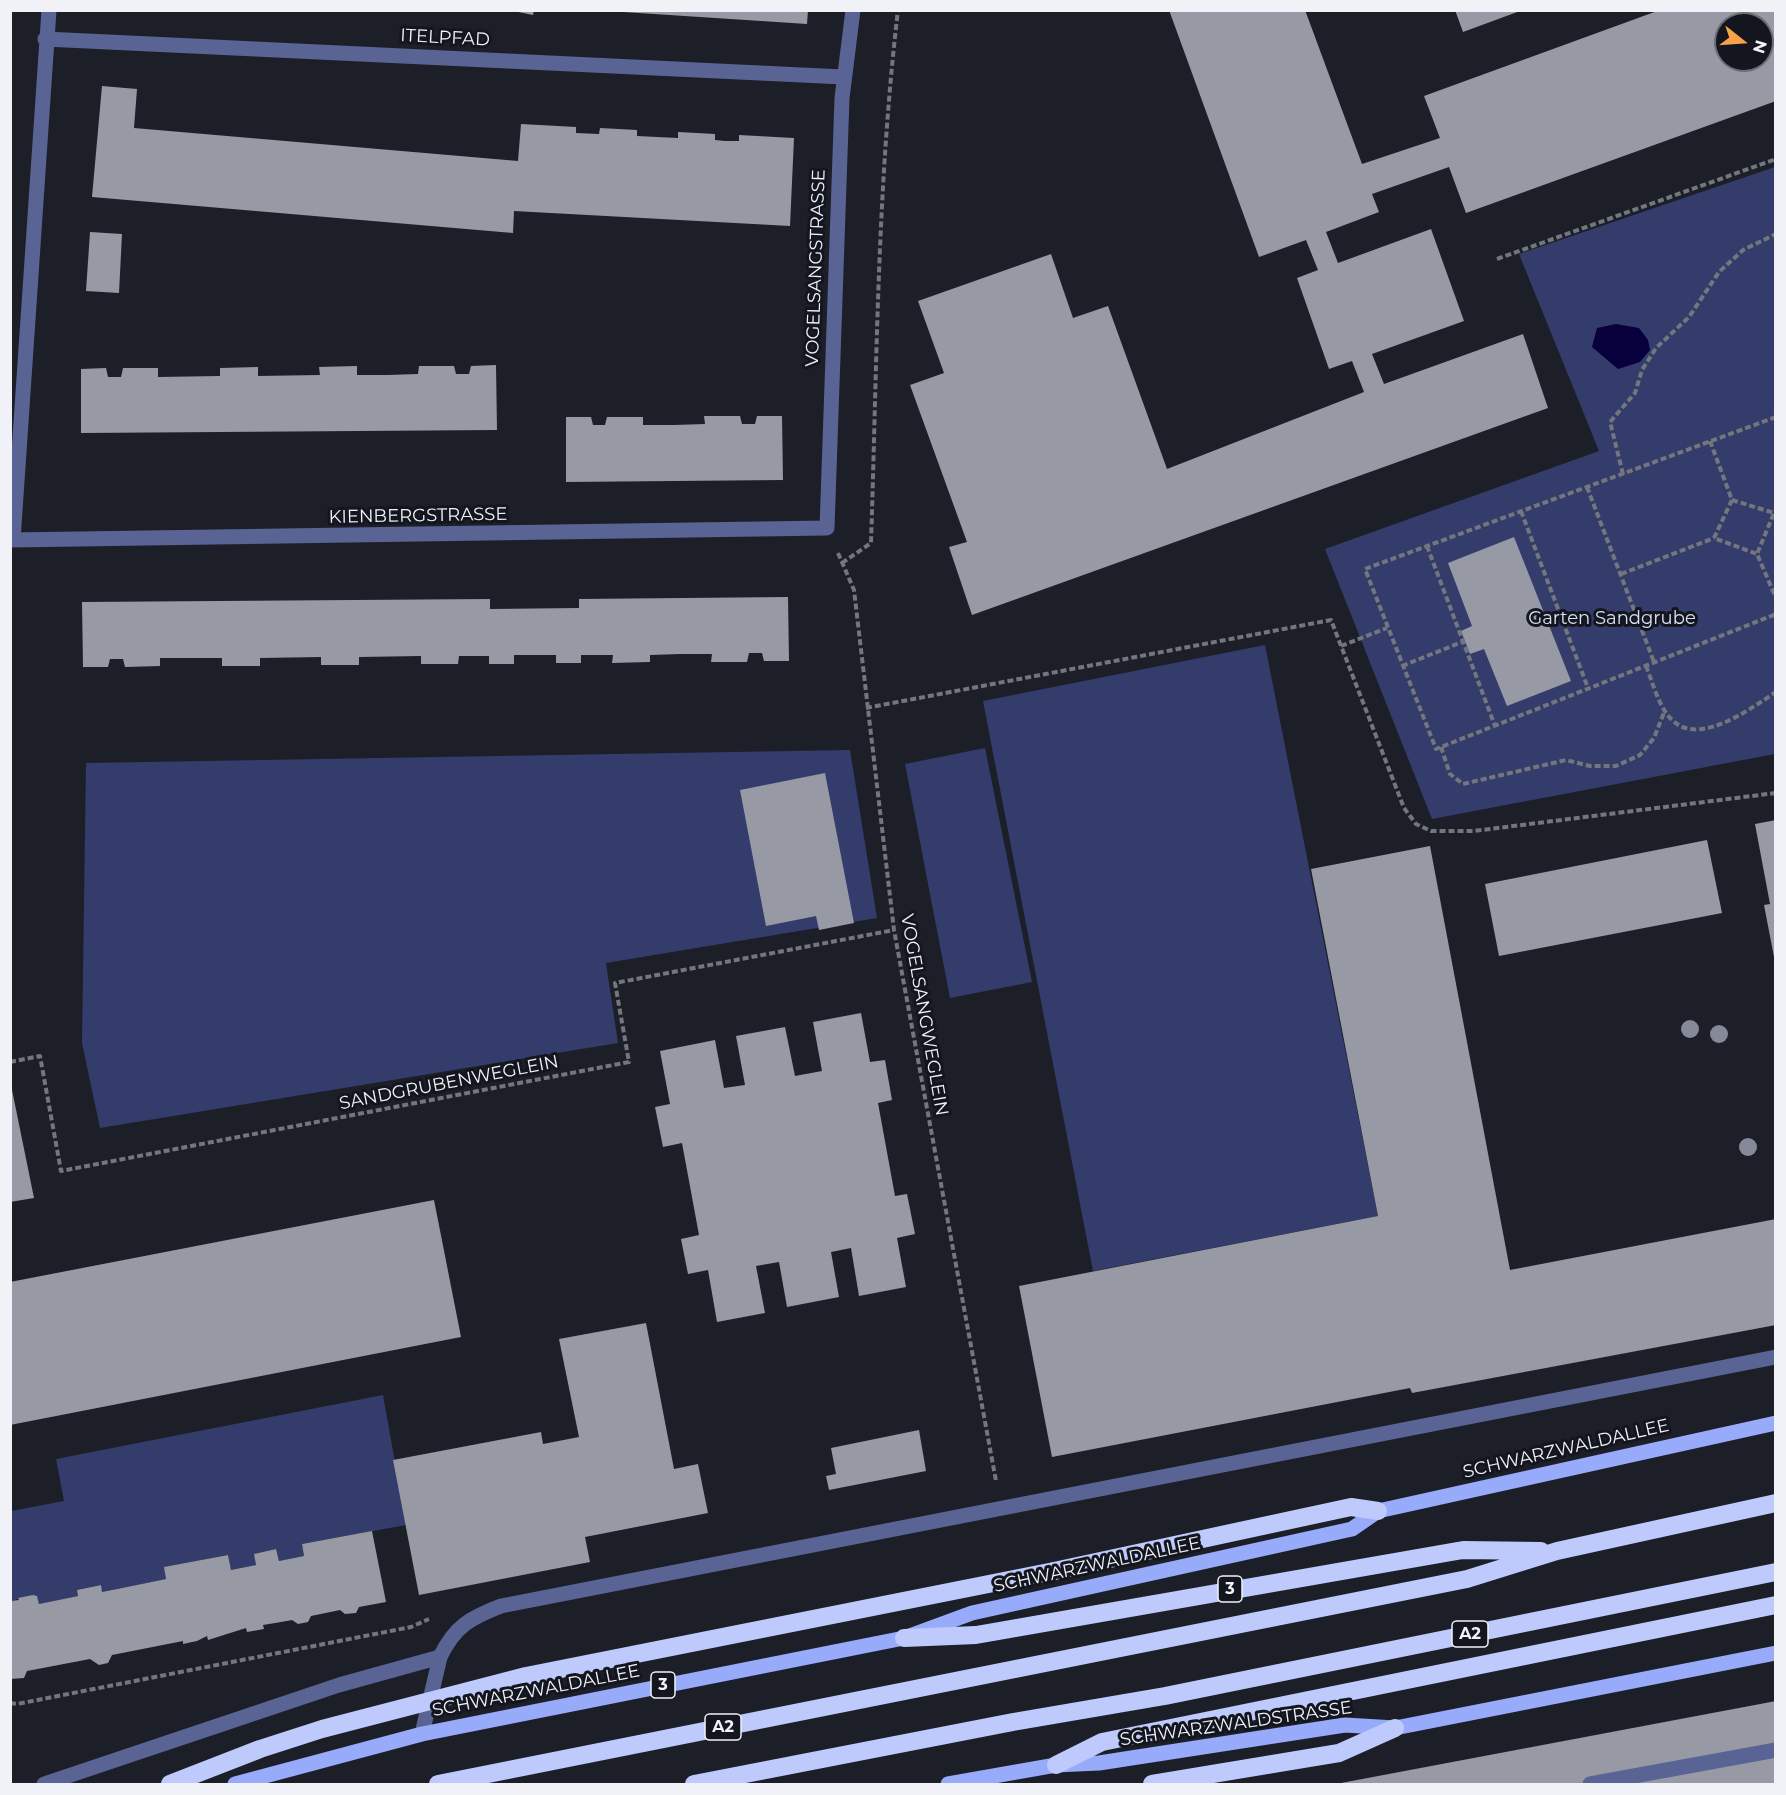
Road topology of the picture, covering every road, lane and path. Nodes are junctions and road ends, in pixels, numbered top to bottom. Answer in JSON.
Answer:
{"nodes":[{"id":1,"x":49,"y":10,"type":"edge"},
{"id":2,"x":853,"y":10,"type":"edge"},
{"id":3,"x":898,"y":10,"type":"edge"},
{"id":4,"x":45,"y":39,"type":"junction"},
{"id":5,"x":844,"y":77,"type":"junction"},
{"id":6,"x":1776,"y":159,"type":"edge"},
{"id":7,"x":1776,"y":234,"type":"edge"},
{"id":8,"x":1497,"y":259,"type":"dead end"},
{"id":9,"x":1776,"y":417,"type":"edge"},
{"id":10,"x":1710,"y":441,"type":"junction"},
{"id":11,"x":1623,"y":474,"type":"junction"},
{"id":12,"x":1587,"y":487,"type":"junction"},
{"id":13,"x":1732,"y":500,"type":"junction"},
{"id":14,"x":1521,"y":511,"type":"junction"},
{"id":15,"x":1775,"y":512,"type":"edge"},
{"id":16,"x":827,"y":528,"type":"junction"},
{"id":17,"x":1714,"y":538,"type":"junction"},
{"id":18,"x":12,"y":540,"type":"edge"},
{"id":19,"x":1427,"y":546,"type":"junction"},
{"id":20,"x":1757,"y":554,"type":"junction"},
{"id":21,"x":842,"y":564,"type":"junction"},
{"id":22,"x":1621,"y":574,"type":"junction"},
{"id":23,"x":1776,"y":598,"type":"edge"},
{"id":24,"x":1776,"y":614,"type":"edge"},
{"id":25,"x":1388,"y":628,"type":"junction"},
{"id":26,"x":1462,"y":642,"type":"junction"},
{"id":27,"x":1341,"y":646,"type":"junction"},
{"id":28,"x":1654,"y":662,"type":"junction"},
{"id":29,"x":1402,"y":666,"type":"junction"},
{"id":30,"x":1646,"y":666,"type":"junction"},
{"id":31,"x":1588,"y":688,"type":"junction"},
{"id":32,"x":1776,"y":692,"type":"edge"},
{"id":33,"x":866,"y":708,"type":"junction"},
{"id":34,"x":1665,"y":710,"type":"junction"},
{"id":35,"x":1495,"y":726,"type":"junction"},
{"id":36,"x":1441,"y":747,"type":"junction"},
{"id":37,"x":1776,"y":793,"type":"edge"},
{"id":38,"x":894,"y":930,"type":"junction"},
{"id":39,"x":10,"y":1062,"type":"edge"},
{"id":40,"x":1776,"y":1357,"type":"edge"},
{"id":41,"x":1776,"y":1423,"type":"edge"},
{"id":42,"x":1776,"y":1503,"type":"edge"},
{"id":43,"x":1001,"y":1508,"type":"junction"},
{"id":44,"x":1378,"y":1511,"type":"junction"},
{"id":45,"x":1557,"y":1551,"type":"junction"},
{"id":46,"x":1776,"y":1572,"type":"edge"},
{"id":47,"x":1776,"y":1605,"type":"edge"},
{"id":48,"x":466,"y":1622,"type":"junction"},
{"id":49,"x":904,"y":1638,"type":"junction"},
{"id":50,"x":1776,"y":1653,"type":"edge"},
{"id":51,"x":440,"y":1657,"type":"junction"},
{"id":52,"x":10,"y":1703,"type":"edge"},
{"id":53,"x":1395,"y":1728,"type":"junction"},
{"id":54,"x":422,"y":1734,"type":"junction"},
{"id":55,"x":1776,"y":1750,"type":"edge"},
{"id":56,"x":1056,"y":1765,"type":"junction"},
{"id":57,"x":291,"y":1769,"type":"junction"},
{"id":58,"x":44,"y":1785,"type":"edge"},
{"id":59,"x":170,"y":1785,"type":"edge"},
{"id":60,"x":235,"y":1785,"type":"edge"},
{"id":61,"x":277,"y":1785,"type":"edge"},
{"id":62,"x":438,"y":1785,"type":"edge"},
{"id":63,"x":694,"y":1785,"type":"edge"},
{"id":64,"x":948,"y":1785,"type":"edge"},
{"id":65,"x":1152,"y":1785,"type":"edge"},
{"id":66,"x":1590,"y":1785,"type":"edge"}],
"edges":[{"from":1,"to":4,"type":"street"},
{"from":2,"to":5,"type":"street","name":"VOGELSANGSTRASSE"},
{"from":3,"to":21,"type":"path"},
{"from":4,"to":5,"type":"street","name":"ITELPFAD"},
{"from":4,"to":18,"type":"street"},
{"from":5,"to":16,"type":"street","name":"VOGELSANGSTRASSE"},
{"from":6,"to":8,"type":"path"},
{"from":7,"to":11,"type":"path"},
{"from":9,"to":10,"type":"path"},
{"from":10,"to":11,"type":"path"},
{"from":10,"to":13,"type":"path"},
{"from":11,"to":12,"type":"path"},
{"from":12,"to":14,"type":"path"},
{"from":12,"to":22,"type":"path"},
{"from":13,"to":15,"type":"path"},
{"from":13,"to":17,"type":"path"},
{"from":14,"to":19,"type":"path"},
{"from":14,"to":31,"type":"path"},
{"from":15,"to":20,"type":"path"},
{"from":16,"to":18,"type":"street","name":"KIENBERGSTRASSE"},
{"from":16,"to":21,"type":"path","name":"VOGELSANGWEGLEIN"},
{"from":17,"to":20,"type":"path"},
{"from":17,"to":22,"type":"path"},
{"from":19,"to":25,"type":"path"},
{"from":19,"to":26,"type":"path"},
{"from":20,"to":23,"type":"path"},
{"from":21,"to":33,"type":"path","name":"VOGELSANGWEGLEIN"},
{"from":22,"to":28,"type":"path"},
{"from":24,"to":28,"type":"path"},
{"from":25,"to":27,"type":"path"},
{"from":25,"to":29,"type":"path"},
{"from":26,"to":29,"type":"path"},
{"from":26,"to":35,"type":"path"},
{"from":27,"to":33,"type":"path"},
{"from":27,"to":37,"type":"path"},
{"from":28,"to":30,"type":"path"},
{"from":29,"to":36,"type":"path"},
{"from":30,"to":31,"type":"path"},
{"from":30,"to":34,"type":"path"},
{"from":31,"to":35,"type":"path"},
{"from":32,"to":34,"type":"path"},
{"from":33,"to":38,"type":"path","name":"VOGELSANGWEGLEIN"},
{"from":34,"to":36,"type":"path"},
{"from":35,"to":36,"type":"path"},
{"from":38,"to":39,"type":"path","name":"SANDGRUBENWEGLEIN"},
{"from":38,"to":43,"type":"path","name":"VOGELSANGWEGLEIN"},
{"from":40,"to":43,"type":"street","name":"SCHWARZWALDALLEE"},
{"from":41,"to":44,"type":"main road","name":"SCHWARZWALDALLEE","number":"3"},
{"from":42,"to":45,"type":"highway","number":"A2"},
{"from":43,"to":48,"type":"street","name":"SCHWARZWALDALLEE"},
{"from":44,"to":49,"type":"main road","name":"SCHWARZWALDALLEE","number":"3"},
{"from":44,"to":59,"type":"highway","bridge":true},
{"from":45,"to":49,"type":"highway","number":"3"},
{"from":45,"to":62,"type":"highway","number":"A2"},
{"from":46,"to":63,"type":"highway","number":"A2"},
{"from":47,"to":56,"type":"highway"},
{"from":48,"to":51,"type":"street","name":"SCHWARZWALDALLEE"},
{"from":48,"to":52,"type":"path"},
{"from":49,"to":54,"type":"main road","name":"SCHWARZWALDALLEE","number":"3"},
{"from":50,"to":53,"type":"main road","name":"SCHWARZWALDSTRASSE"},
{"from":51,"to":54,"type":"street","name":"SCHWARZWALDALLEE"},
{"from":51,"to":58,"type":"street"},
{"from":53,"to":56,"type":"main road","name":"SCHWARZWALDSTRASSE"},
{"from":53,"to":65,"type":"highway"},
{"from":54,"to":57,"type":"main road","name":"SCHWARZWALDALLEE","number":"3"},
{"from":55,"to":66,"type":"street"},
{"from":56,"to":64,"type":"main road","name":"SCHWARZWALDSTRASSE"},
{"from":57,"to":60,"type":"main road","name":"SCHWARZWALDALLEE","number":"3"},
{"from":57,"to":61,"type":"main road"}]}
